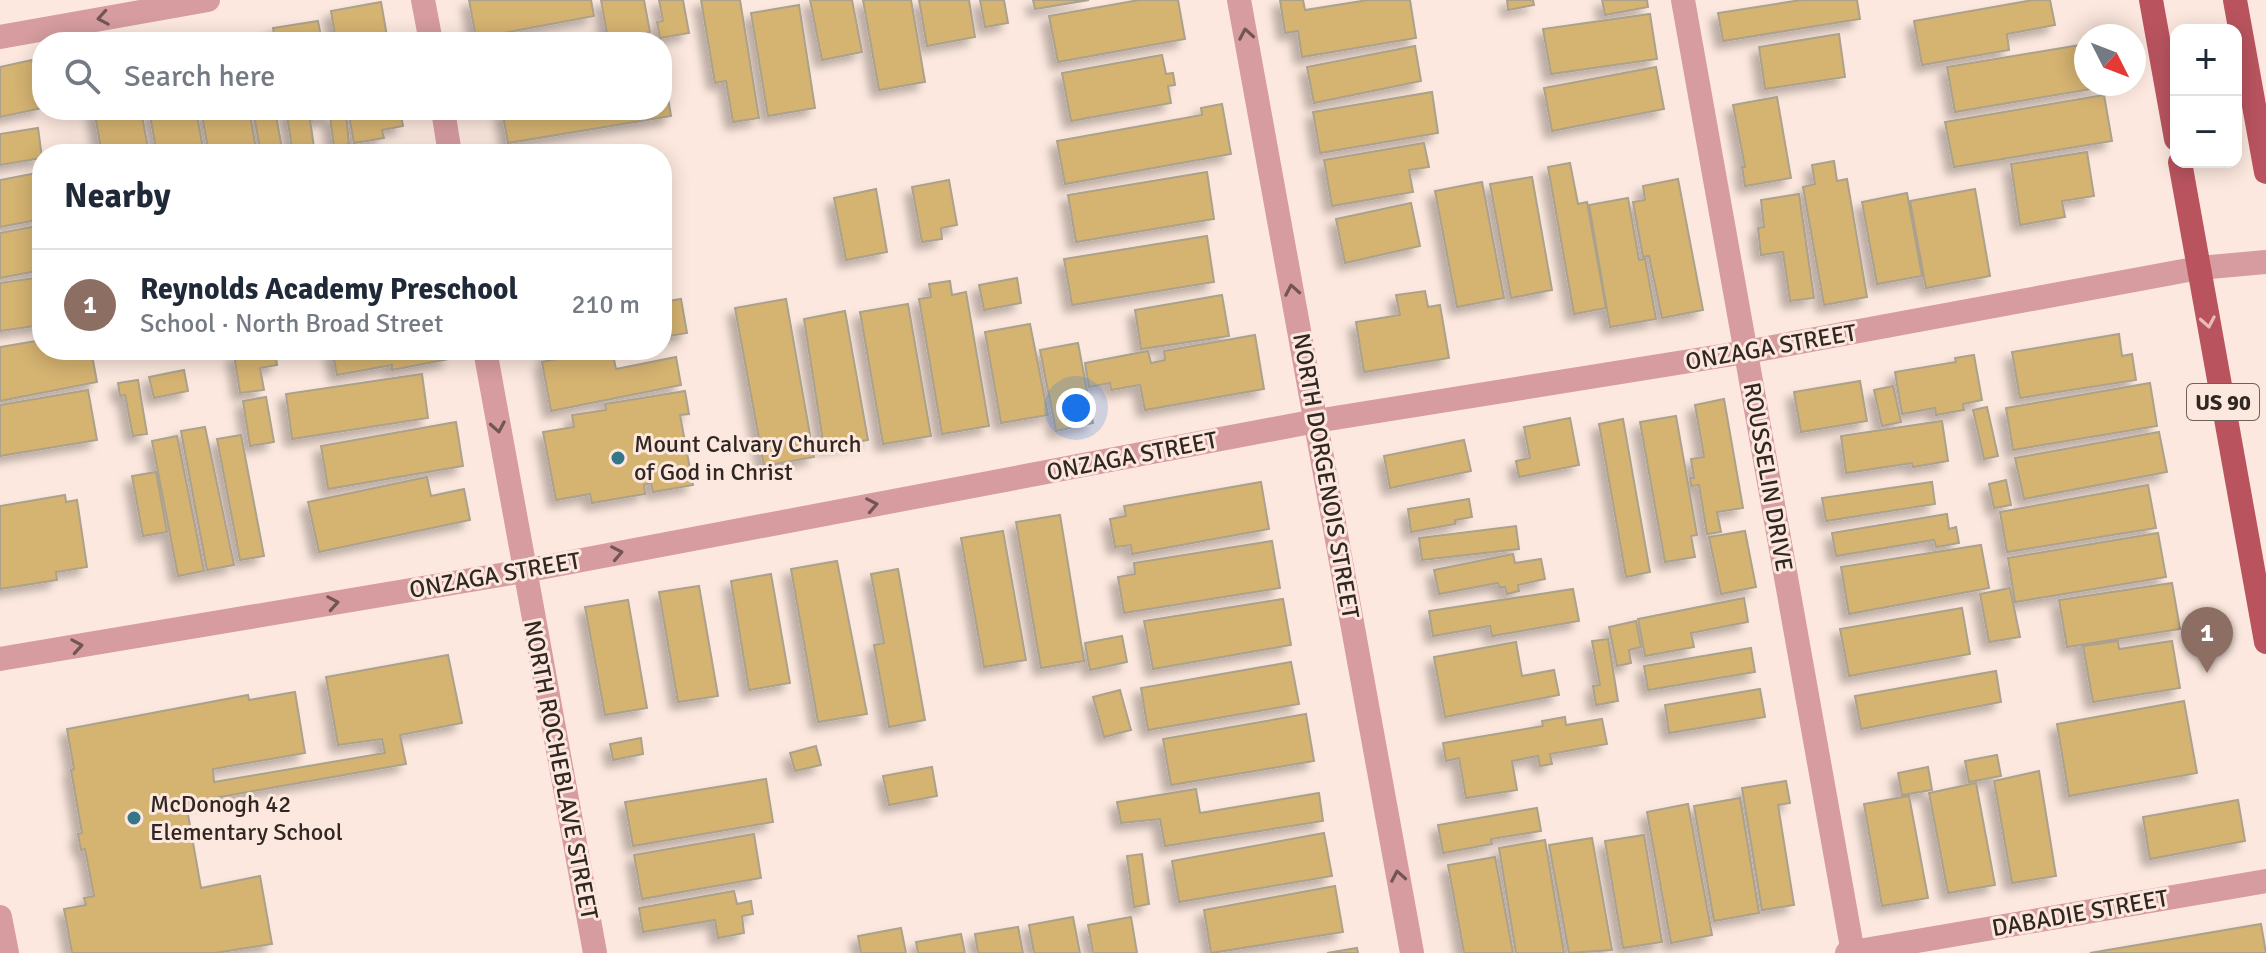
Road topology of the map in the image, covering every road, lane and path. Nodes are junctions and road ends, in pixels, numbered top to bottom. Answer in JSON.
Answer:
{"nodes":[{"id":1,"x":208,"y":0,"type":"edge"},
{"id":2,"x":423,"y":0,"type":"edge"},
{"id":3,"x":1239,"y":0,"type":"edge"},
{"id":4,"x":1683,"y":0,"type":"edge"},
{"id":5,"x":2151,"y":0,"type":"edge"},
{"id":6,"x":2235,"y":0,"type":"edge"},
{"id":7,"x":429,"y":32,"type":"edge"},
{"id":8,"x":0,"y":37,"type":"edge"},
{"id":9,"x":2170,"y":106,"type":"edge"},
{"id":10,"x":445,"y":120,"type":"edge"},
{"id":11,"x":448,"y":144,"type":"edge"},
{"id":12,"x":2181,"y":168,"type":"edge"},
{"id":13,"x":2266,"y":172,"type":"edge"},
{"id":14,"x":2266,"y":262,"type":"edge"},
{"id":15,"x":2199,"y":268,"type":"junction"},
{"id":16,"x":1746,"y":352,"type":"junction"},
{"id":17,"x":487,"y":360,"type":"edge"},
{"id":18,"x":1316,"y":421,"type":"junction"},
{"id":19,"x":524,"y":571,"type":"junction"},
{"id":20,"x":2266,"y":642,"type":"edge"},
{"id":21,"x":0,"y":659,"type":"edge"},
{"id":22,"x":2266,"y":881,"type":"edge"},
{"id":23,"x":0,"y":917,"type":"edge"},
{"id":24,"x":1853,"y":952,"type":"edge"},
{"id":25,"x":7,"y":953,"type":"edge"},
{"id":26,"x":595,"y":953,"type":"edge"},
{"id":27,"x":1412,"y":953,"type":"edge"},
{"id":28,"x":1847,"y":953,"type":"edge"}],
"edges":[{"from":1,"to":8,"type":"street","one_way":true},
{"from":2,"to":7,"type":"street"},
{"from":18,"to":3,"type":"street","name":"NORTH DORGENOIS STREET","one_way":true},
{"from":4,"to":16,"type":"street","name":"ROUSSELIN DRIVE"},
{"from":5,"to":9,"type":"main road"},
{"from":6,"to":13,"type":"main road"},
{"from":10,"to":11,"type":"street"},
{"from":12,"to":15,"type":"main road","number":"US 90"},
{"from":14,"to":15,"type":"street","name":"ONZAGA STREET"},
{"from":15,"to":16,"type":"street","name":"ONZAGA STREET"},
{"from":15,"to":20,"type":"main road","number":"US 90","one_way":true},
{"from":16,"to":18,"type":"street","name":"ONZAGA STREET"},
{"from":16,"to":24,"type":"street","name":"ROUSSELIN DRIVE"},
{"from":17,"to":19,"type":"street","name":"NORTH ROCHEBLAVE STREET","one_way":true},
{"from":19,"to":18,"type":"street","name":"ONZAGA STREET","one_way":true},
{"from":27,"to":18,"type":"street","name":"NORTH DORGENOIS STREET","one_way":true},
{"from":21,"to":19,"type":"street","name":"ONZAGA STREET","one_way":true},
{"from":19,"to":26,"type":"street","name":"NORTH ROCHEBLAVE STREET"},
{"from":22,"to":24,"type":"street","name":"DABADIE STREET"},
{"from":23,"to":25,"type":"street"},
{"from":24,"to":28,"type":"street","name":"DABADIE STREET"}]}
